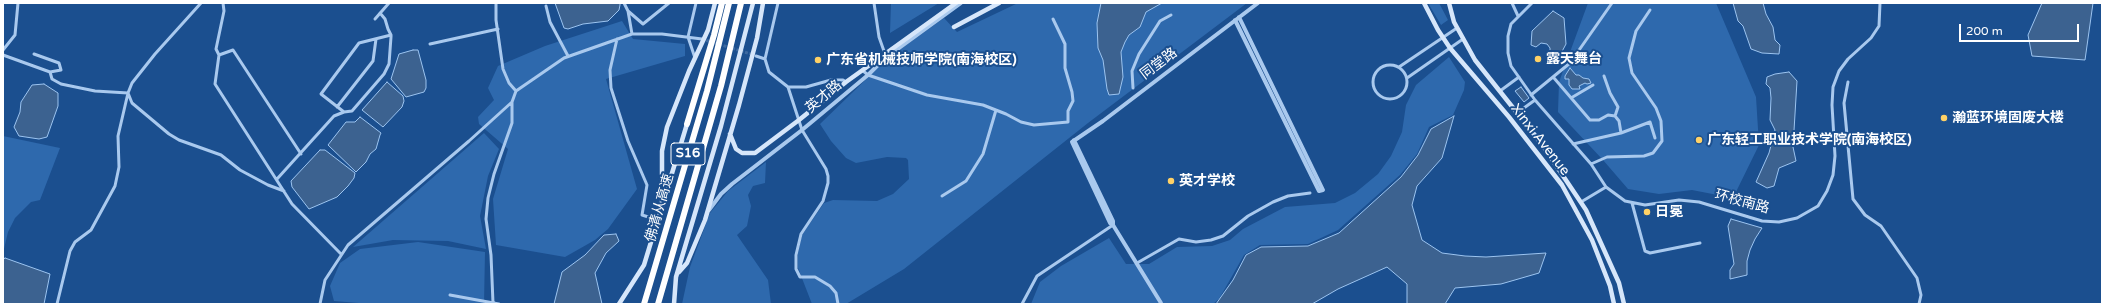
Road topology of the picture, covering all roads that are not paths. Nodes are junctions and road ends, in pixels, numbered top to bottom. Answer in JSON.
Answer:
{"nodes":[{"id":1,"x":18,"y":3,"type":"edge"},
{"id":2,"x":201,"y":3,"type":"edge"},
{"id":3,"x":223,"y":3,"type":"edge"},
{"id":4,"x":389,"y":3,"type":"edge"},
{"id":5,"x":496,"y":3,"type":"edge"},
{"id":6,"x":624,"y":3,"type":"edge"},
{"id":7,"x":669,"y":3,"type":"edge"},
{"id":8,"x":696,"y":3,"type":"edge"},
{"id":9,"x":715,"y":3,"type":"edge"},
{"id":10,"x":722,"y":3,"type":"edge"},
{"id":11,"x":729,"y":3,"type":"edge"},
{"id":12,"x":741,"y":3,"type":"edge"},
{"id":13,"x":753,"y":3,"type":"edge"},
{"id":14,"x":764,"y":3,"type":"edge"},
{"id":15,"x":778,"y":3,"type":"edge"},
{"id":16,"x":874,"y":3,"type":"edge"},
{"id":17,"x":956,"y":3,"type":"edge"},
{"id":18,"x":961,"y":3,"type":"edge"},
{"id":19,"x":999,"y":3,"type":"edge"},
{"id":20,"x":1258,"y":3,"type":"edge"},
{"id":21,"x":1424,"y":3,"type":"edge"},
{"id":22,"x":1449,"y":3,"type":"edge"},
{"id":23,"x":1512,"y":3,"type":"edge"},
{"id":24,"x":1532,"y":3,"type":"edge"},
{"id":25,"x":1612,"y":3,"type":"edge"},
{"id":26,"x":1880,"y":3,"type":"edge"},
{"id":27,"x":546,"y":6,"type":"dead end"},
{"id":28,"x":1650,"y":10,"type":"dead end"},
{"id":29,"x":628,"y":11,"type":"junction"},
{"id":30,"x":380,"y":13,"type":"junction"},
{"id":31,"x":1171,"y":15,"type":"dead end"},
{"id":32,"x":1518,"y":16,"type":"junction"},
{"id":33,"x":375,"y":19,"type":"dead end"},
{"id":34,"x":1053,"y":19,"type":"dead end"},
{"id":35,"x":1237,"y":19,"type":"junction"},
{"id":36,"x":954,"y":27,"type":"dead end"},
{"id":37,"x":1457,"y":28,"type":"junction"},
{"id":38,"x":498,"y":29,"type":"junction"},
{"id":39,"x":632,"y":34,"type":"junction"},
{"id":40,"x":391,"y":35,"type":"junction"},
{"id":41,"x":688,"y":37,"type":"junction"},
{"id":42,"x":1443,"y":38,"type":"junction"},
{"id":43,"x":376,"y":39,"type":"junction"},
{"id":44,"x":617,"y":39,"type":"junction"},
{"id":45,"x":702,"y":39,"type":"tunnel mouth"},
{"id":46,"x":1463,"y":39,"type":"junction"},
{"id":47,"x":430,"y":44,"type":"dead end"},
{"id":48,"x":1450,"y":48,"type":"junction"},
{"id":49,"x":3,"y":50,"type":"edge"},
{"id":50,"x":34,"y":54,"type":"dead end"},
{"id":51,"x":885,"y":54,"type":"junction"},
{"id":52,"x":3,"y":55,"type":"edge"},
{"id":53,"x":219,"y":55,"type":"junction"},
{"id":54,"x":568,"y":56,"type":"junction"},
{"id":55,"x":756,"y":56,"type":"tunnel mouth"},
{"id":56,"x":695,"y":58,"type":"junction"},
{"id":57,"x":764,"y":59,"type":"junction"},
{"id":58,"x":1398,"y":67,"type":"junction"},
{"id":59,"x":862,"y":70,"type":"junction"},
{"id":60,"x":50,"y":72,"type":"junction"},
{"id":61,"x":868,"y":75,"type":"junction"},
{"id":62,"x":1604,"y":76,"type":"dead end"},
{"id":63,"x":1519,"y":77,"type":"junction"},
{"id":64,"x":1407,"y":78,"type":"junction"},
{"id":65,"x":1554,"y":78,"type":"junction"},
{"id":66,"x":846,"y":82,"type":"junction"},
{"id":67,"x":1848,"y":82,"type":"dead end"},
{"id":68,"x":1593,"y":85,"type":"dead end"},
{"id":69,"x":788,"y":87,"type":"junction"},
{"id":70,"x":1133,"y":88,"type":"dead end"},
{"id":71,"x":516,"y":91,"type":"junction"},
{"id":72,"x":1500,"y":91,"type":"junction"},
{"id":73,"x":128,"y":93,"type":"junction"},
{"id":74,"x":1531,"y":95,"type":"junction"},
{"id":75,"x":1571,"y":98,"type":"junction"},
{"id":76,"x":1535,"y":100,"type":"junction"},
{"id":77,"x":512,"y":102,"type":"junction"},
{"id":78,"x":337,"y":107,"type":"junction"},
{"id":79,"x":996,"y":110,"type":"junction"},
{"id":80,"x":344,"y":112,"type":"junction"},
{"id":81,"x":1517,"y":113,"type":"junction"},
{"id":82,"x":1615,"y":116,"type":"junction"},
{"id":83,"x":799,"y":120,"type":"junction"},
{"id":84,"x":686,"y":124,"type":"joint"},
{"id":85,"x":802,"y":130,"type":"junction"},
{"id":86,"x":1621,"y":133,"type":"junction"},
{"id":87,"x":730,"y":134,"type":"junction"},
{"id":88,"x":1655,"y":138,"type":"dead end"},
{"id":89,"x":1573,"y":144,"type":"junction"},
{"id":90,"x":301,"y":154,"type":"dead end"},
{"id":91,"x":1591,"y":164,"type":"junction"},
{"id":92,"x":277,"y":180,"type":"junction"},
{"id":93,"x":1606,"y":187,"type":"junction"},
{"id":94,"x":1321,"y":190,"type":"dead end"},
{"id":95,"x":284,"y":191,"type":"junction"},
{"id":96,"x":1310,"y":193,"type":"dead end"},
{"id":97,"x":942,"y":196,"type":"dead end"},
{"id":98,"x":1581,"y":202,"type":"junction"},
{"id":99,"x":1632,"y":203,"type":"junction"},
{"id":100,"x":662,"y":207,"type":"junction"},
{"id":101,"x":706,"y":214,"type":"junction"},
{"id":102,"x":658,"y":220,"type":"junction"},
{"id":103,"x":1113,"y":225,"type":"junction"},
{"id":104,"x":1700,"y":243,"type":"dead end"},
{"id":105,"x":341,"y":254,"type":"junction"},
{"id":106,"x":1137,"y":263,"type":"junction"},
{"id":107,"x":677,"y":273,"type":"junction"},
{"id":108,"x":450,"y":294,"type":"dead end"},
{"id":109,"x":493,"y":303,"type":"junction"},
{"id":110,"x":1161,"y":303,"type":"edge"},
{"id":111,"x":57,"y":304,"type":"edge"},
{"id":112,"x":320,"y":304,"type":"edge"},
{"id":113,"x":498,"y":304,"type":"edge"},
{"id":114,"x":619,"y":304,"type":"edge"},
{"id":115,"x":644,"y":304,"type":"edge"},
{"id":116,"x":658,"y":304,"type":"edge"},
{"id":117,"x":674,"y":304,"type":"edge"},
{"id":118,"x":838,"y":304,"type":"edge"},
{"id":119,"x":1022,"y":304,"type":"edge"},
{"id":120,"x":1614,"y":304,"type":"edge"},
{"id":121,"x":1624,"y":304,"type":"edge"},
{"id":122,"x":1919,"y":304,"type":"edge"}],
"edges":[{"from":1,"to":49,"type":"street"},
{"from":2,"to":73,"type":"street"},
{"from":3,"to":53,"type":"street"},
{"from":4,"to":30,"type":"street"},
{"from":5,"to":38,"type":"street"},
{"from":6,"to":29,"type":"street"},
{"from":7,"to":29,"type":"street"},
{"from":8,"to":41,"type":"street"},
{"from":9,"to":56,"type":"main road"},
{"from":10,"to":84,"type":"highway"},
{"from":11,"to":115,"type":"highway","name":"佛清从高速","number":"S16"},
{"from":12,"to":116,"type":"highway","name":"佛清从高速","number":"S16"},
{"from":13,"to":107,"type":"main road"},
{"from":14,"to":87,"type":"main road"},
{"from":15,"to":57,"type":"street"},
{"from":16,"to":51,"type":"street"},
{"from":17,"to":51,"type":"main road","name":"英才路"},
{"from":18,"to":61,"type":"street","name":"英才路"},
{"from":19,"to":36,"type":"main road"},
{"from":20,"to":35,"type":"street","name":"同堂路"},
{"from":21,"to":42,"type":"main road","name":"Xinxi Avenue"},
{"from":22,"to":37,"type":"main road","name":"Xinxi Avenue"},
{"from":23,"to":32,"type":"street"},
{"from":24,"to":32,"type":"street","name":"环校南路"},
{"from":25,"to":65,"type":"street"},
{"from":26,"to":99,"type":"street","name":"环校南路"},
{"from":27,"to":54,"type":"street"},
{"from":28,"to":91,"type":"street"},
{"from":29,"to":39,"type":"street"},
{"from":30,"to":33,"type":"street"},
{"from":30,"to":40,"type":"street"},
{"from":31,"to":70,"type":"street"},
{"from":32,"to":63,"type":"street","name":"环校南路"},
{"from":34,"to":79,"type":"street"},
{"from":35,"to":94,"type":"street"},
{"from":35,"to":103,"type":"street","name":"同堂路"},
{"from":37,"to":42,"type":"street"},
{"from":37,"to":46,"type":"main road","name":"Xinxi Avenue"},
{"from":38,"to":47,"type":"street"},
{"from":38,"to":71,"type":"street"},
{"from":39,"to":41,"type":"street"},
{"from":39,"to":44,"type":"street"},
{"from":40,"to":43,"type":"street"},
{"from":40,"to":80,"type":"street"},
{"from":41,"to":45,"type":"street"},
{"from":41,"to":56,"type":"street"},
{"from":42,"to":48,"type":"main road","name":"Xinxi Avenue"},
{"from":42,"to":58,"type":"street"},
{"from":43,"to":78,"type":"street"},
{"from":43,"to":78,"type":"street"},
{"from":44,"to":54,"type":"street"},
{"from":44,"to":102,"type":"street"},
{"from":46,"to":48,"type":"street"},
{"from":46,"to":72,"type":"main road","name":"Xinxi Avenue"},
{"from":48,"to":64,"type":"street"},
{"from":48,"to":120,"type":"main road","name":"Xinxi Avenue"},
{"from":50,"to":60,"type":"street"},
{"from":51,"to":59,"type":"main road","name":"英才路"},
{"from":52,"to":60,"type":"street"},
{"from":53,"to":90,"type":"street"},
{"from":53,"to":92,"type":"street"},
{"from":54,"to":71,"type":"street"},
{"from":55,"to":57,"type":"street"},
{"from":56,"to":100,"type":"main road"},
{"from":57,"to":69,"type":"street"},
{"from":58,"to":64,"type":"street"},
{"from":58,"to":64,"type":"street"},
{"from":59,"to":61,"type":"street"},
{"from":59,"to":66,"type":"main road","name":"英才路"},
{"from":60,"to":73,"type":"street"},
{"from":61,"to":79,"type":"street"},
{"from":61,"to":85,"type":"street","name":"英才路"},
{"from":62,"to":82,"type":"street"},
{"from":63,"to":72,"type":"street"},
{"from":63,"to":74,"type":"street","name":"环校南路"},
{"from":65,"to":74,"type":"street"},
{"from":65,"to":75,"type":"street"},
{"from":66,"to":69,"type":"street"},
{"from":66,"to":83,"type":"main road","name":"英才路"},
{"from":67,"to":122,"type":"street"},
{"from":68,"to":75,"type":"street"},
{"from":69,"to":83,"type":"street"},
{"from":71,"to":77,"type":"street"},
{"from":72,"to":81,"type":"main road","name":"Xinxi Avenue"},
{"from":73,"to":95,"type":"street"},
{"from":73,"to":111,"type":"street"},
{"from":74,"to":76,"type":"street","name":"环校南路"},
{"from":75,"to":82,"type":"street"},
{"from":76,"to":81,"type":"street"},
{"from":76,"to":89,"type":"street","name":"环校南路"},
{"from":77,"to":105,"type":"street"},
{"from":77,"to":109,"type":"street"},
{"from":78,"to":80,"type":"street"},
{"from":79,"to":97,"type":"street"},
{"from":80,"to":92,"type":"street"},
{"from":81,"to":98,"type":"main road","name":"Xinxi Avenue"},
{"from":82,"to":86,"type":"street"},
{"from":83,"to":85,"type":"street"},
{"from":83,"to":87,"type":"main road","name":"英才路"},
{"from":84,"to":100,"type":"main road"},
{"from":85,"to":101,"type":"street","name":"英才路"},
{"from":85,"to":118,"type":"street"},
{"from":86,"to":88,"type":"street"},
{"from":86,"to":89,"type":"street"},
{"from":87,"to":101,"type":"main road"},
{"from":89,"to":91,"type":"street","name":"环校南路"},
{"from":91,"to":93,"type":"street","name":"环校南路"},
{"from":92,"to":95,"type":"street"},
{"from":93,"to":98,"type":"street"},
{"from":93,"to":99,"type":"street","name":"环校南路"},
{"from":95,"to":105,"type":"street"},
{"from":96,"to":106,"type":"street"},
{"from":98,"to":121,"type":"main road","name":"Xinxi Avenue"},
{"from":99,"to":104,"type":"street"},
{"from":100,"to":102,"type":"main road"},
{"from":101,"to":107,"type":"main road"},
{"from":102,"to":114,"type":"main road"},
{"from":103,"to":106,"type":"street"},
{"from":103,"to":119,"type":"street"},
{"from":105,"to":112,"type":"street"},
{"from":106,"to":110,"type":"street"},
{"from":107,"to":117,"type":"main road"},
{"from":108,"to":109,"type":"street"},
{"from":109,"to":113,"type":"street"}]}
